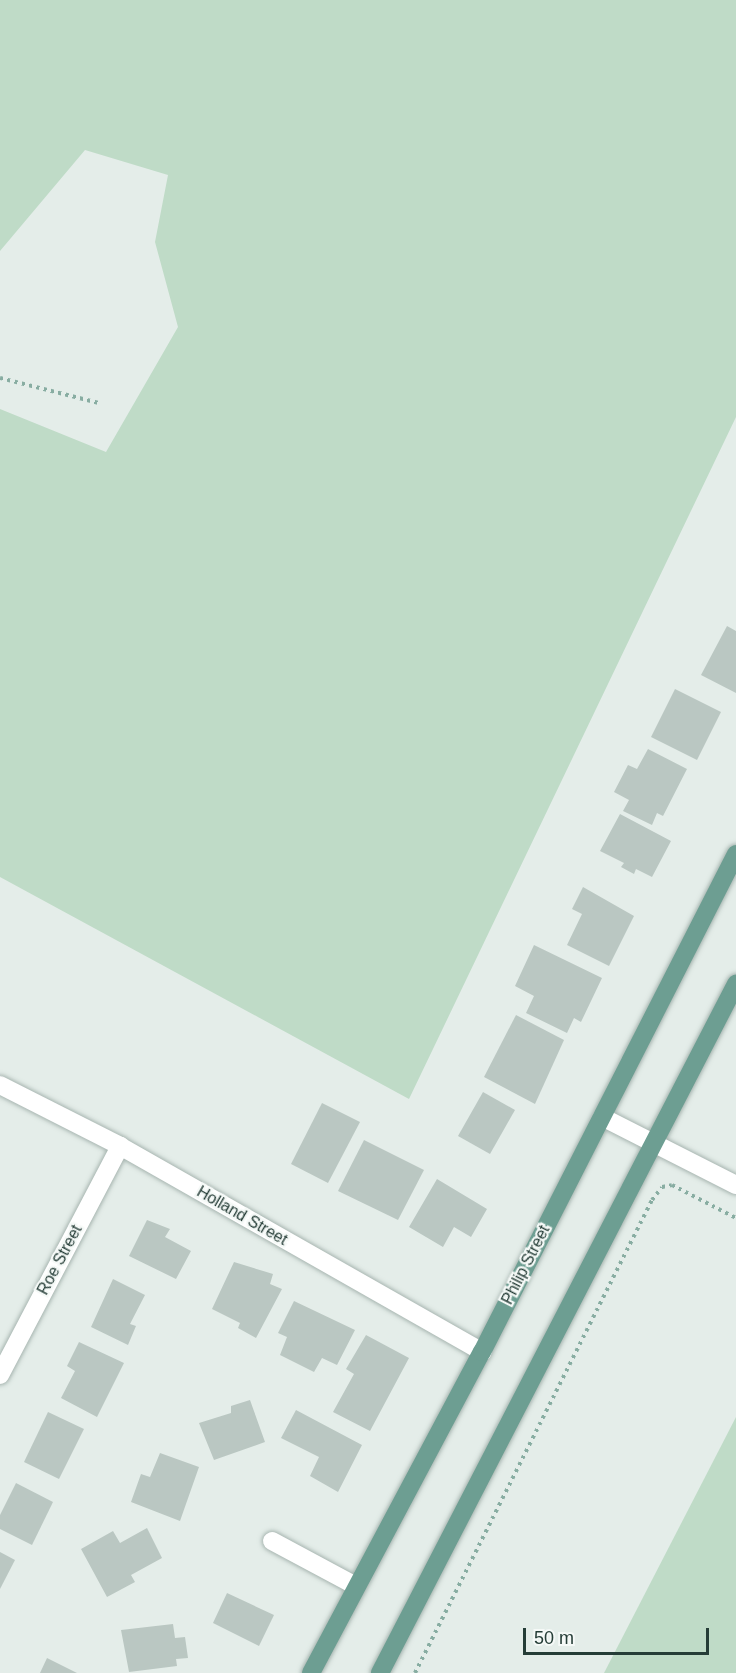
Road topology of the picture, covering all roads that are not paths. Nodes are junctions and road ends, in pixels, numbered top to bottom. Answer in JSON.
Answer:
{"nodes":[{"id":1,"x":736,"y":855,"type":"edge"},
{"id":2,"x":736,"y":984,"type":"edge"},
{"id":3,"x":0,"y":1085,"type":"edge"},
{"id":4,"x":602,"y":1117,"type":"junction"},
{"id":5,"x":654,"y":1142,"type":"junction"},
{"id":6,"x":120,"y":1146,"type":"junction"},
{"id":7,"x":736,"y":1185,"type":"edge"},
{"id":8,"x":482,"y":1352,"type":"junction"},
{"id":9,"x":0,"y":1375,"type":"edge"},
{"id":10,"x":272,"y":1541,"type":"dead end"},
{"id":11,"x":356,"y":1586,"type":"junction"},
{"id":12,"x":311,"y":1673,"type":"edge"},
{"id":13,"x":380,"y":1673,"type":"edge"}],
"edges":[{"from":1,"to":4,"type":"main road","name":"Philip Street"},
{"from":2,"to":5,"type":"main road"},
{"from":3,"to":6,"type":"street","name":"Holland Street"},
{"from":4,"to":5,"type":"street"},
{"from":4,"to":8,"type":"main road","name":"Philip Street"},
{"from":5,"to":7,"type":"street"},
{"from":5,"to":13,"type":"main road"},
{"from":6,"to":8,"type":"street","name":"Holland Street"},
{"from":6,"to":9,"type":"street","name":"Roe Street"},
{"from":8,"to":11,"type":"main road","name":"Philip Street"},
{"from":10,"to":11,"type":"street"},
{"from":11,"to":12,"type":"main road","name":"Philip Street"}]}
